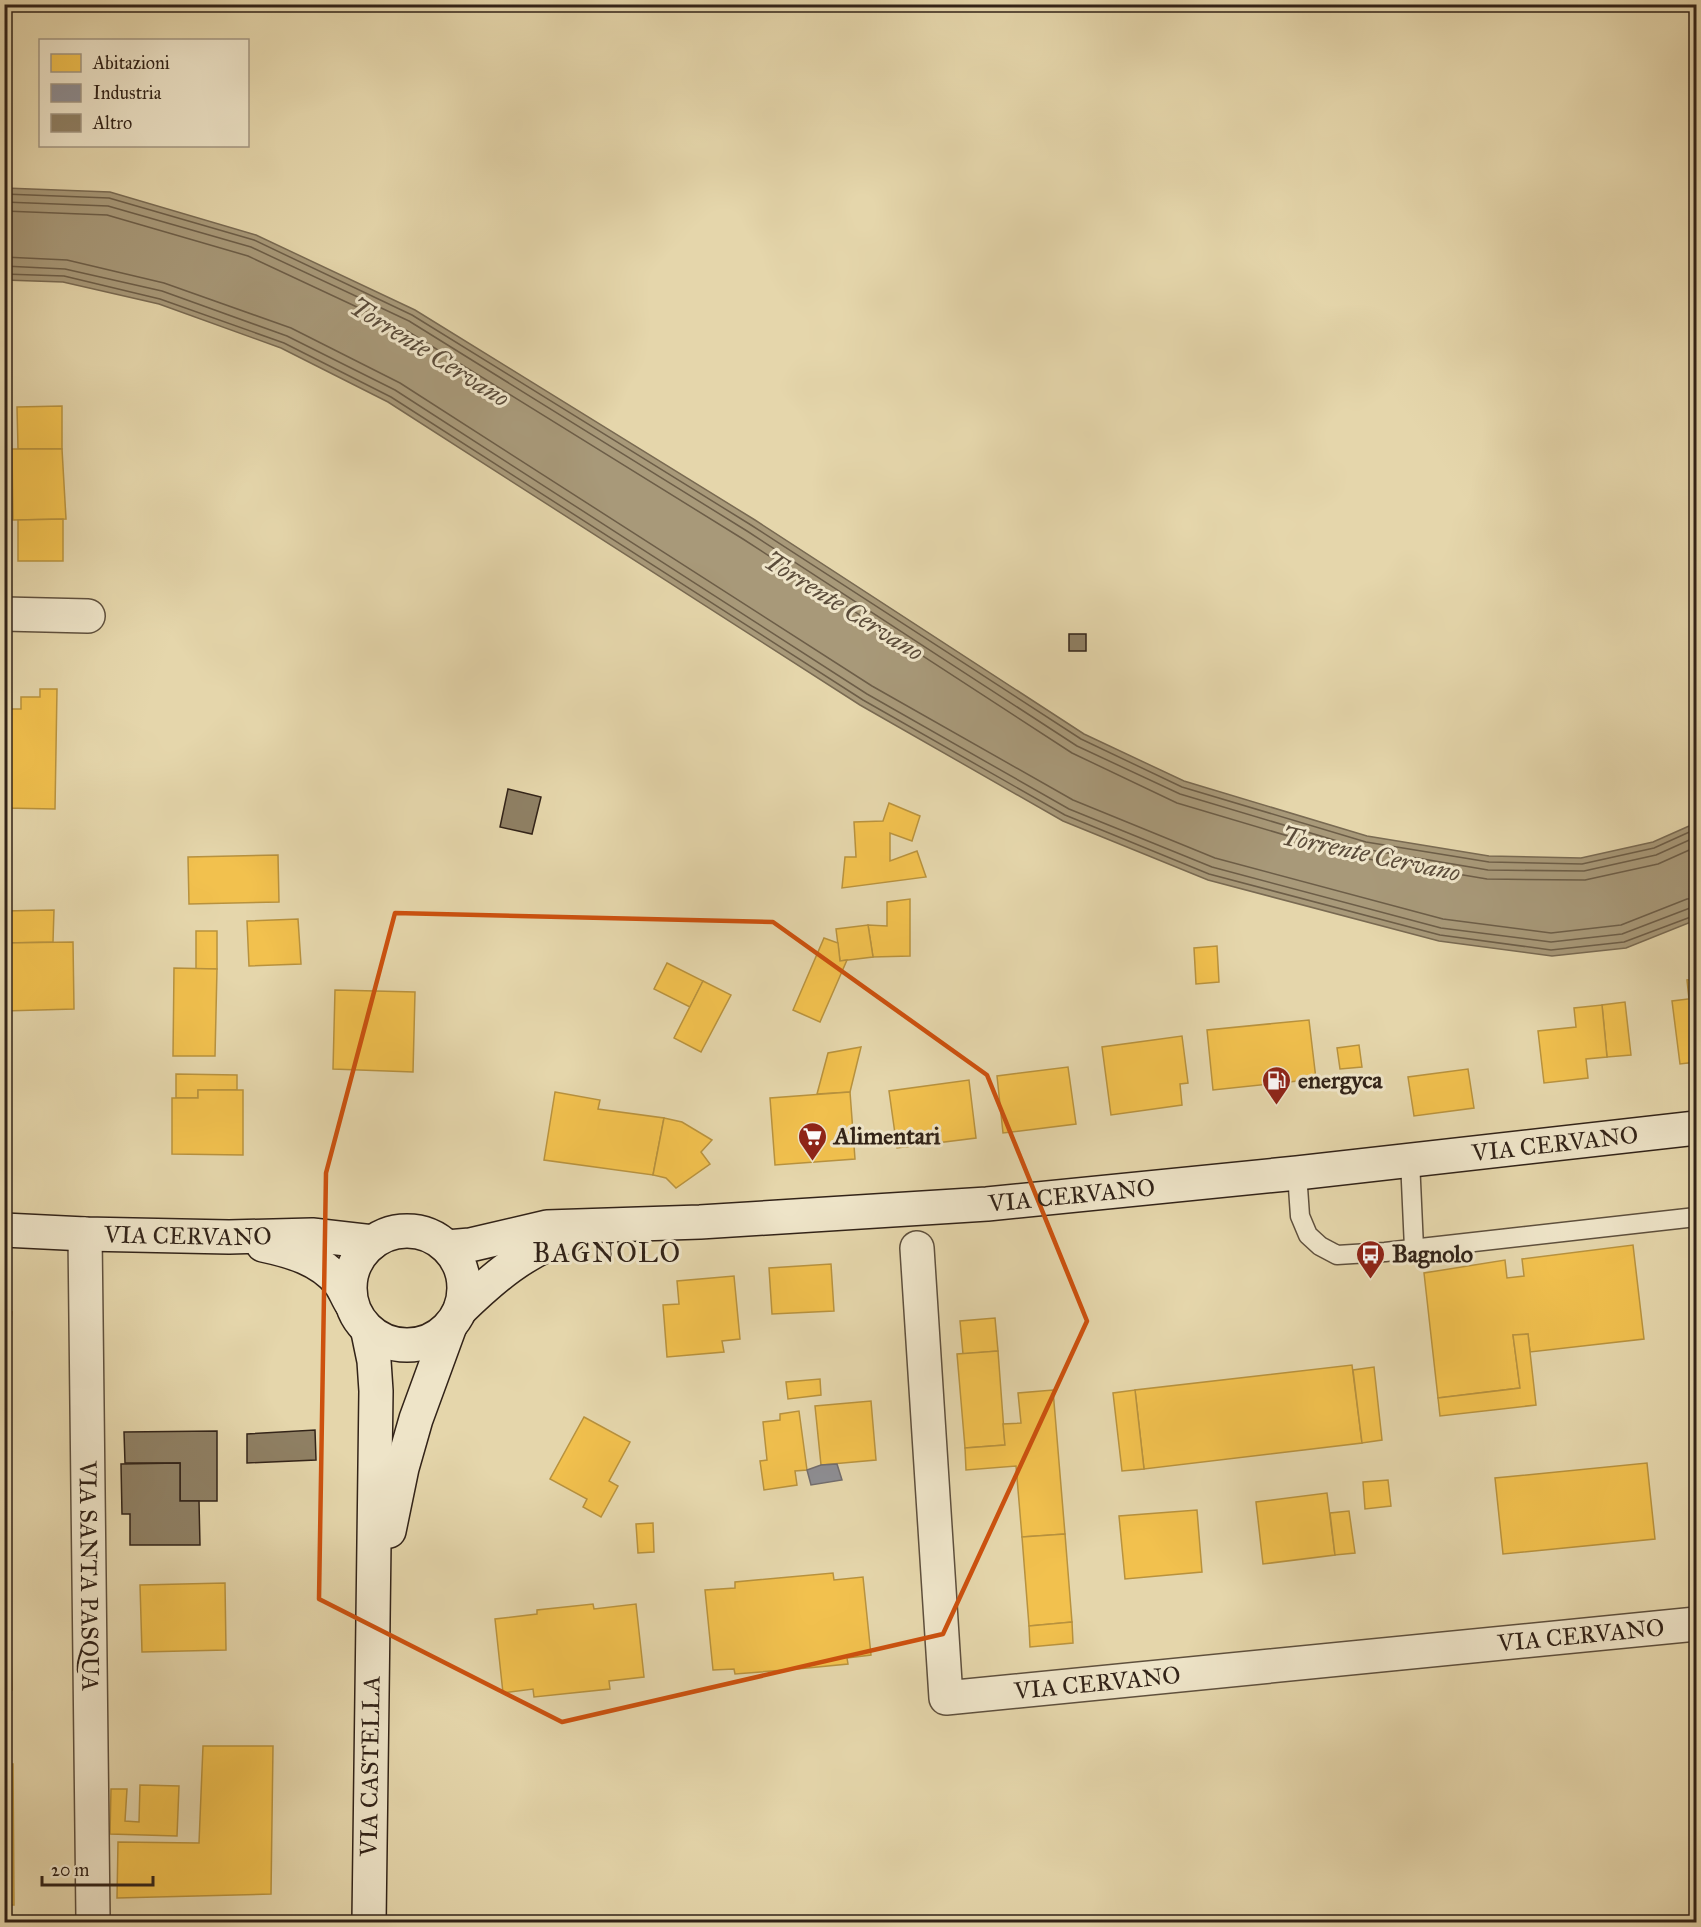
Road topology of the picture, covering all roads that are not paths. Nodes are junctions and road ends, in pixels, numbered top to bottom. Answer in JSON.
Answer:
{"nodes":[{"id":1,"x":4,"y":614,"type":"edge"},
{"id":2,"x":88,"y":616,"type":"dead end"},
{"id":3,"x":1696,"y":1128,"type":"edge"},
{"id":4,"x":1410,"y":1161,"type":"junction"},
{"id":5,"x":1297,"y":1173,"type":"junction"},
{"id":6,"x":1696,"y":1217,"type":"edge"},
{"id":7,"x":599,"y":1225,"type":"junction"},
{"id":8,"x":4,"y":1230,"type":"edge"},
{"id":9,"x":85,"y":1234,"type":"junction"},
{"id":10,"x":229,"y":1236,"type":"junction"},
{"id":11,"x":373,"y":1242,"type":"junction"},
{"id":12,"x":447,"y":1247,"type":"junction"},
{"id":13,"x":917,"y":1248,"type":"dead end"},
{"id":14,"x":1414,"y":1248,"type":"junction"},
{"id":15,"x":351,"y":1303,"type":"junction"},
{"id":16,"x":455,"y":1318,"type":"junction"},
{"id":17,"x":368,"y":1332,"type":"junction"},
{"id":18,"x":373,"y":1609,"type":"junction"},
{"id":19,"x":1696,"y":1624,"type":"edge"},
{"id":20,"x":93,"y":1918,"type":"dead end"},
{"id":21,"x":369,"y":1923,"type":"edge"}],
"edges":[{"from":1,"to":2,"type":"main road"},
{"from":3,"to":4,"type":"main road","name":"VIA CERVANO"},
{"from":4,"to":5,"type":"main road","name":"VIA CERVANO"},
{"from":4,"to":14,"type":"lane"},
{"from":5,"to":7,"type":"main road","name":"VIA CERVANO"},
{"from":5,"to":14,"type":"lane"},
{"from":6,"to":14,"type":"lane"},
{"from":7,"to":12,"type":"main road","name":"VIA CERVANO"},
{"from":7,"to":16,"type":"main road"},
{"from":8,"to":9,"type":"main road","name":"VIA CERVANO"},
{"from":9,"to":10,"type":"main road","name":"VIA CERVANO"},
{"from":9,"to":20,"type":"main road","name":"VIA SANTA PASQUA"},
{"from":10,"to":11,"type":"main road","name":"VIA CERVANO"},
{"from":10,"to":15,"type":"main road"},
{"from":11,"to":12,"type":"main road"},
{"from":11,"to":15,"type":"main road"},
{"from":12,"to":16,"type":"main road"},
{"from":13,"to":19,"type":"main road","name":"VIA CERVANO"},
{"from":15,"to":17,"type":"main road"},
{"from":16,"to":17,"type":"main road"},
{"from":16,"to":18,"type":"main road"},
{"from":17,"to":18,"type":"main road"},
{"from":18,"to":21,"type":"main road","name":"VIA CASTELLA"}]}
